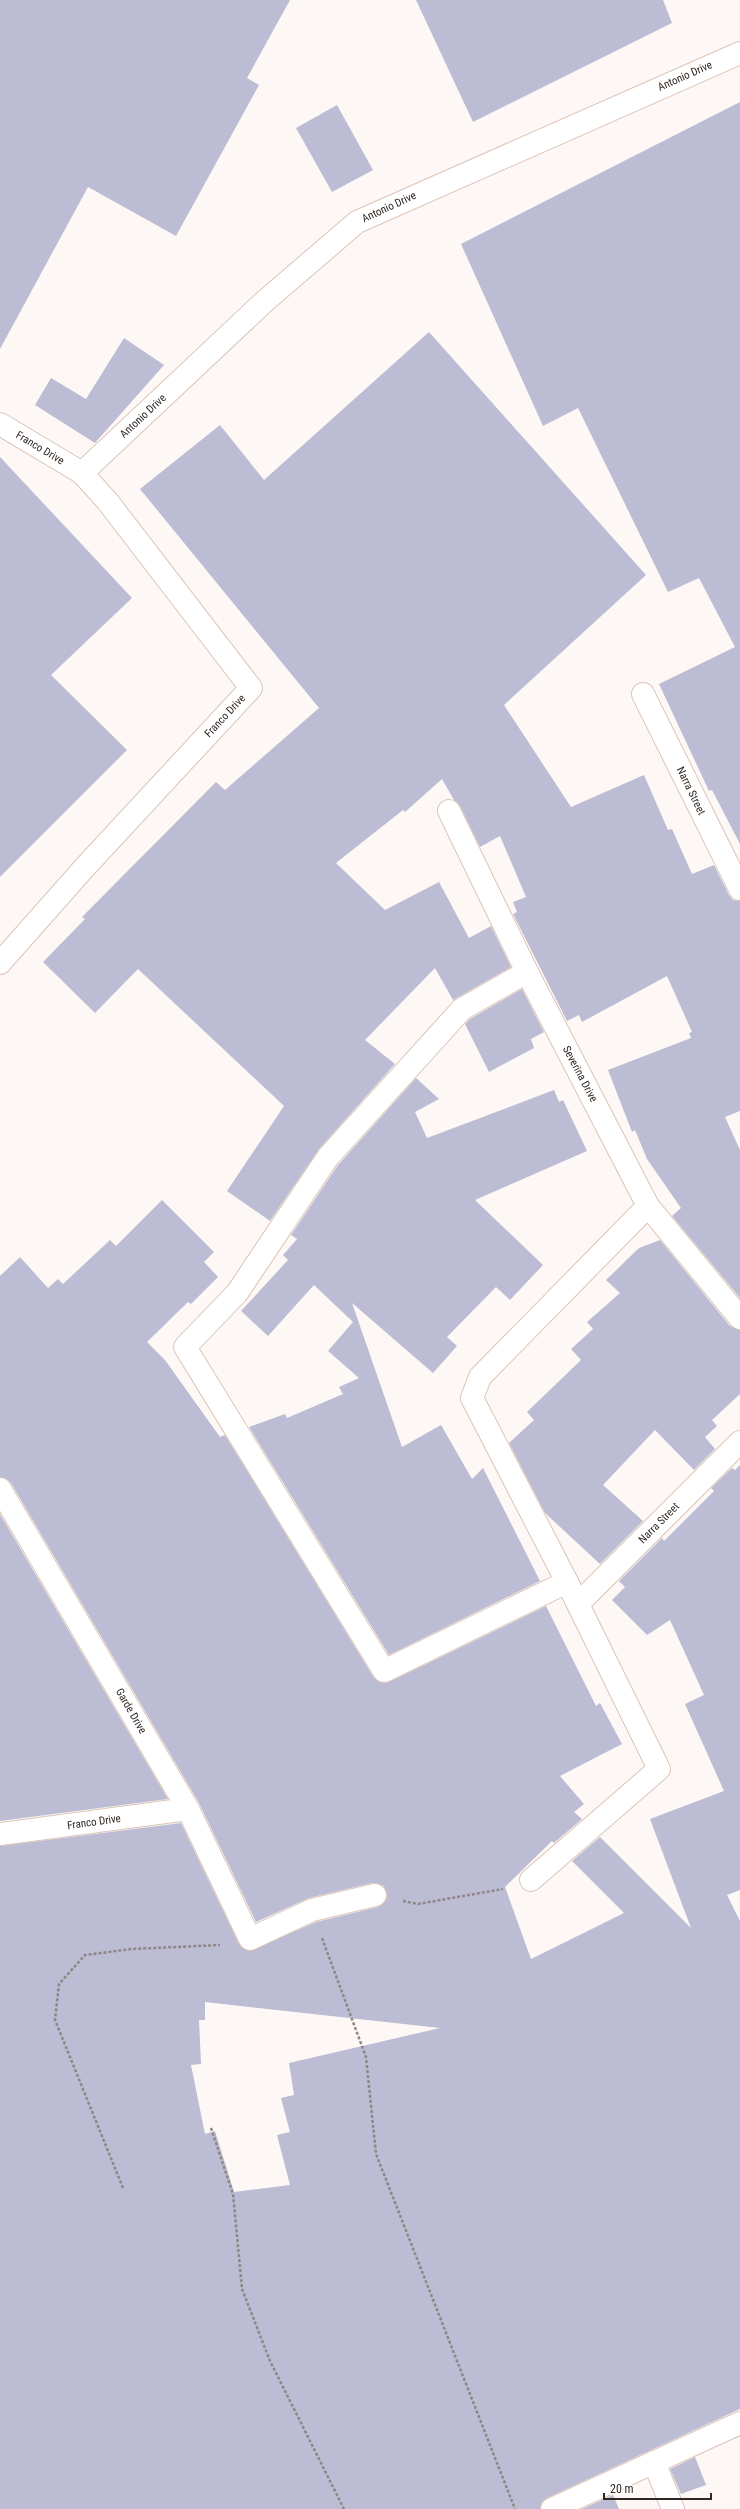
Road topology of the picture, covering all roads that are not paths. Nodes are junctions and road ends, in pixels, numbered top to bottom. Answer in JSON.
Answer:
{"nodes":[{"id":1,"x":740,"y":53,"type":"edge"},
{"id":2,"x":0,"y":424,"type":"edge"},
{"id":3,"x":82,"y":473,"type":"junction"},
{"id":4,"x":643,"y":694,"type":"dead end"},
{"id":5,"x":449,"y":810,"type":"dead end"},
{"id":6,"x":740,"y":889,"type":"edge"},
{"id":7,"x":0,"y":963,"type":"edge"},
{"id":8,"x":527,"y":972,"type":"junction"},
{"id":9,"x":648,"y":1206,"type":"junction"},
{"id":10,"x":740,"y":1318,"type":"edge"},
{"id":11,"x":740,"y":1442,"type":"edge"},
{"id":12,"x":0,"y":1489,"type":"edge"},
{"id":13,"x":567,"y":1582,"type":"junction"},
{"id":14,"x":578,"y":1604,"type":"junction"},
{"id":15,"x":188,"y":1809,"type":"junction"},
{"id":16,"x":0,"y":1834,"type":"edge"},
{"id":17,"x":531,"y":1880,"type":"road end"},
{"id":18,"x":375,"y":1895,"type":"road end"},
{"id":19,"x":740,"y":2423,"type":"edge"},
{"id":20,"x":654,"y":2462,"type":"junction"},
{"id":21,"x":552,"y":2509,"type":"edge"},
{"id":22,"x":673,"y":2509,"type":"edge"}],
"edges":[{"from":1,"to":3,"type":"street","name":"Antonio Drive"},
{"from":2,"to":3,"type":"street","name":"Franco Drive"},
{"from":3,"to":7,"type":"street","name":"Franco Drive"},
{"from":4,"to":6,"type":"street","name":"Narra Street"},
{"from":5,"to":8,"type":"street","name":"Severina Drive"},
{"from":8,"to":9,"type":"street","name":"Severina Drive"},
{"from":8,"to":13,"type":"street"},
{"from":9,"to":10,"type":"street","name":"Severina Drive"},
{"from":9,"to":13,"type":"street"},
{"from":11,"to":14,"type":"street","name":"Narra Street"},
{"from":12,"to":15,"type":"street","name":"Garde Drive"},
{"from":13,"to":14,"type":"street"},
{"from":14,"to":17,"type":"street"},
{"from":15,"to":16,"type":"street","name":"Franco Drive"},
{"from":15,"to":18,"type":"street","name":"Garde Drive"},
{"from":19,"to":20,"type":"street"},
{"from":20,"to":21,"type":"street"},
{"from":20,"to":22,"type":"street"}]}
